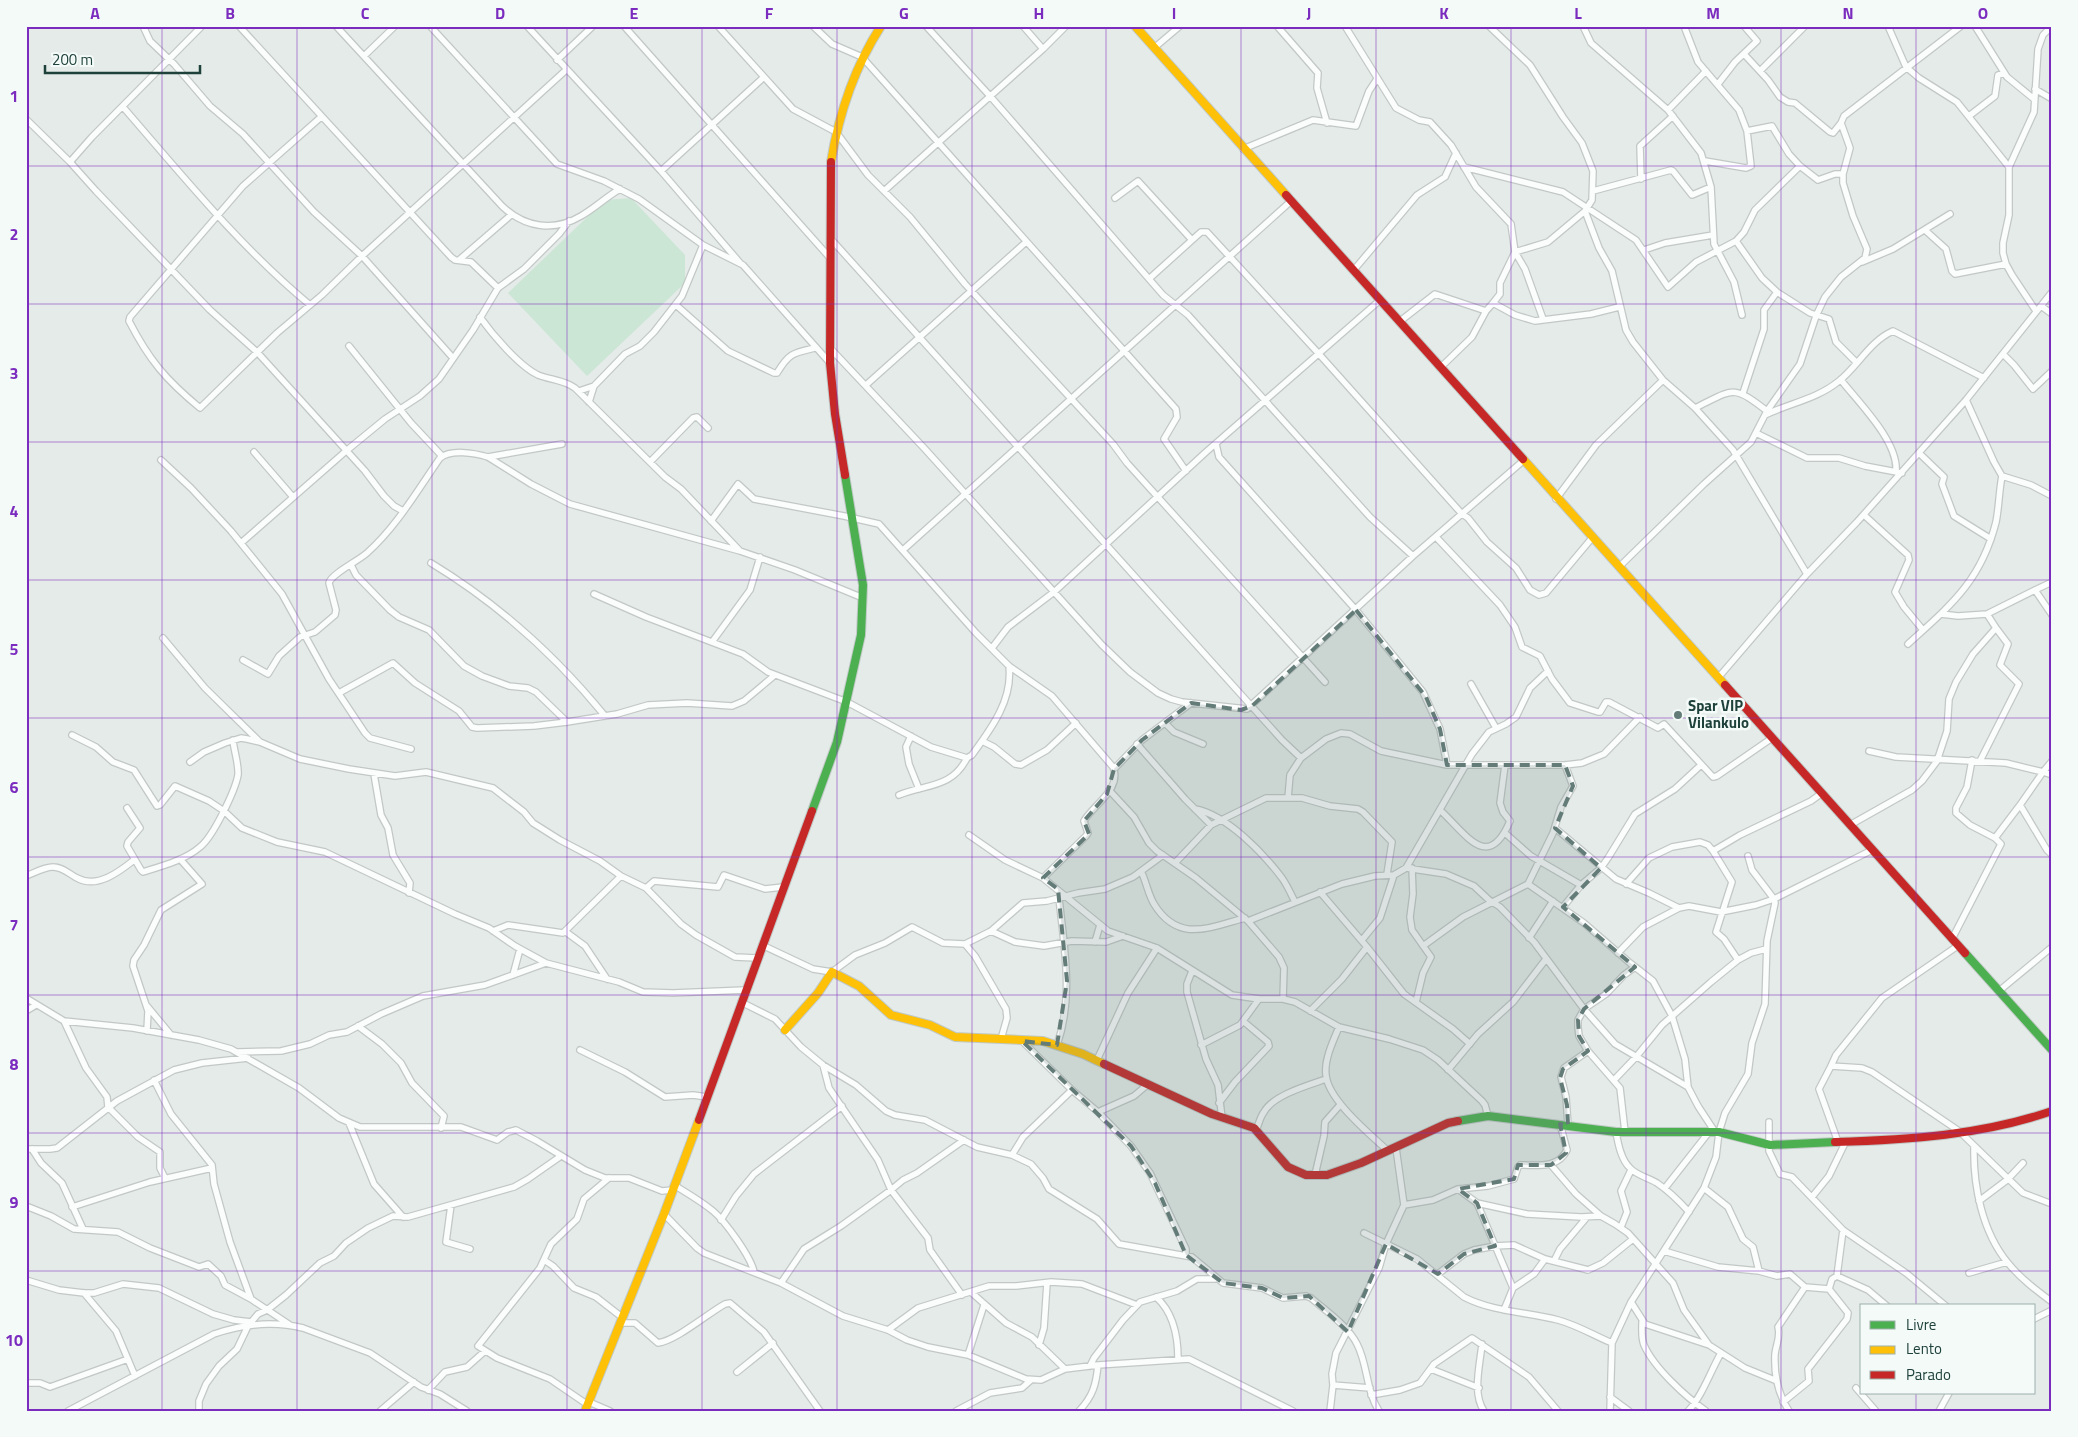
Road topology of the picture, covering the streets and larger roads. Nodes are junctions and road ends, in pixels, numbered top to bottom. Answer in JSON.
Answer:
{"nodes":[{"id":1,"x":143,"y":26,"type":"edge"},
{"id":2,"x":202,"y":26,"type":"edge"},
{"id":3,"x":238,"y":26,"type":"edge"},
{"id":4,"x":336,"y":26,"type":"edge"},
{"id":5,"x":395,"y":26,"type":"edge"},
{"id":6,"x":430,"y":26,"type":"edge"},
{"id":7,"x":527,"y":26,"type":"edge"},
{"id":8,"x":593,"y":26,"type":"edge"},
{"id":9,"x":624,"y":26,"type":"edge"},
{"id":10,"x":718,"y":26,"type":"edge"},
{"id":11,"x":813,"y":26,"type":"edge"},
{"id":12,"x":881,"y":26,"type":"edge"},
{"id":13,"x":926,"y":26,"type":"edge"},
{"id":14,"x":1023,"y":26,"type":"edge"},
{"id":15,"x":1066,"y":26,"type":"edge"},
{"id":16,"x":1134,"y":26,"type":"edge"},
{"id":17,"x":1180,"y":26,"type":"edge"},
{"id":18,"x":1277,"y":26,"type":"edge"},
{"id":19,"x":1346,"y":26,"type":"edge"},
{"id":20,"x":1489,"y":26,"type":"edge"},
{"id":21,"x":1583,"y":26,"type":"edge"},
{"id":22,"x":1684,"y":26,"type":"edge"},
{"id":23,"x":1744,"y":26,"type":"edge"},
{"id":24,"x":1805,"y":26,"type":"edge"},
{"id":25,"x":1888,"y":26,"type":"edge"},
{"id":26,"x":1961,"y":26,"type":"edge"},
{"id":27,"x":1975,"y":26,"type":"edge"},
{"id":28,"x":2052,"y":26,"type":"edge"},
{"id":29,"x":1154,"y":48,"type":"junction"},
{"id":30,"x":1043,"y":49,"type":"junction"},
{"id":31,"x":1744,"y":54,"type":"junction"},
{"id":32,"x":364,"y":56,"type":"junction"},
{"id":33,"x":862,"y":57,"type":"junction"},
{"id":34,"x":169,"y":59,"type":"junction"},
{"id":35,"x":557,"y":60,"type":"junction"},
{"id":36,"x":1906,"y":67,"type":"junction"},
{"id":37,"x":566,"y":70,"type":"junction"},
{"id":38,"x":1706,"y":71,"type":"junction"},
{"id":39,"x":1760,"y":71,"type":"junction"},
{"id":40,"x":2004,"y":73,"type":"junction"},
{"id":41,"x":764,"y":78,"type":"junction"},
{"id":42,"x":1377,"y":79,"type":"junction"},
{"id":43,"x":1718,"y":84,"type":"junction"},
{"id":44,"x":2035,"y":89,"type":"junction"},
{"id":45,"x":990,"y":96,"type":"junction"},
{"id":46,"x":2034,"y":99,"type":"junction"},
{"id":47,"x":2052,"y":99,"type":"edge"},
{"id":48,"x":123,"y":107,"type":"junction"},
{"id":49,"x":1668,"y":110,"type":"junction"},
{"id":50,"x":1673,"y":116,"type":"junction"},
{"id":51,"x":1969,"y":116,"type":"junction"},
{"id":52,"x":321,"y":117,"type":"junction"},
{"id":53,"x":514,"y":118,"type":"junction"},
{"id":54,"x":26,"y":119,"type":"edge"},
{"id":55,"x":1841,"y":122,"type":"junction"},
{"id":56,"x":1327,"y":123,"type":"junction"},
{"id":57,"x":711,"y":124,"type":"junction"},
{"id":58,"x":1747,"y":131,"type":"junction"},
{"id":59,"x":836,"y":132,"type":"junction"},
{"id":60,"x":938,"y":144,"type":"junction"},
{"id":61,"x":1243,"y":149,"type":"junction"},
{"id":62,"x":1456,"y":153,"type":"junction"},
{"id":63,"x":1705,"y":161,"type":"junction"},
{"id":64,"x":70,"y":162,"type":"junction"},
{"id":65,"x":268,"y":164,"type":"junction"},
{"id":66,"x":463,"y":164,"type":"junction"},
{"id":67,"x":1800,"y":166,"type":"junction"},
{"id":68,"x":1464,"y":167,"type":"junction"},
{"id":69,"x":2009,"y":167,"type":"junction"},
{"id":70,"x":661,"y":171,"type":"junction"},
{"id":71,"x":1843,"y":174,"type":"junction"},
{"id":72,"x":1641,"y":179,"type":"junction"},
{"id":73,"x":1711,"y":187,"type":"junction"},
{"id":74,"x":620,"y":189,"type":"junction"},
{"id":75,"x":884,"y":191,"type":"junction"},
{"id":76,"x":1593,"y":191,"type":"junction"},
{"id":77,"x":1116,"y":198,"type":"dead end"},
{"id":78,"x":1290,"y":202,"type":"junction"},
{"id":79,"x":1586,"y":209,"type":"junction"},
{"id":80,"x":409,"y":213,"type":"junction"},
{"id":81,"x":217,"y":214,"type":"junction"},
{"id":82,"x":1950,"y":214,"type":"dead end"},
{"id":83,"x":511,"y":215,"type":"junction"},
{"id":84,"x":569,"y":222,"type":"junction"},
{"id":85,"x":1926,"y":230,"type":"junction"},
{"id":86,"x":1713,"y":234,"type":"junction"},
{"id":87,"x":830,"y":238,"type":"junction"},
{"id":88,"x":1192,"y":240,"type":"junction"},
{"id":89,"x":1736,"y":241,"type":"junction"},
{"id":90,"x":1026,"y":242,"type":"junction"},
{"id":91,"x":703,"y":245,"type":"junction"},
{"id":92,"x":1644,"y":250,"type":"junction"},
{"id":93,"x":1515,"y":252,"type":"junction"},
{"id":94,"x":1716,"y":252,"type":"junction"},
{"id":95,"x":362,"y":256,"type":"junction"},
{"id":96,"x":1230,"y":256,"type":"junction"},
{"id":97,"x":831,"y":259,"type":"junction"},
{"id":98,"x":459,"y":260,"type":"junction"},
{"id":99,"x":1860,"y":263,"type":"junction"},
{"id":100,"x":2006,"y":264,"type":"junction"},
{"id":101,"x":742,"y":265,"type":"junction"},
{"id":102,"x":172,"y":269,"type":"junction"},
{"id":103,"x":1353,"y":271,"type":"junction"},
{"id":104,"x":1150,"y":278,"type":"junction"},
{"id":105,"x":498,"y":288,"type":"junction"},
{"id":106,"x":972,"y":291,"type":"junction"},
{"id":107,"x":1777,"y":292,"type":"junction"},
{"id":108,"x":2052,"y":292,"type":"edge"},
{"id":109,"x":1379,"y":301,"type":"junction"},
{"id":110,"x":1493,"y":303,"type":"junction"},
{"id":111,"x":676,"y":305,"type":"junction"},
{"id":112,"x":1175,"y":305,"type":"junction"},
{"id":113,"x":310,"y":306,"type":"junction"},
{"id":114,"x":1619,"y":307,"type":"junction"},
{"id":115,"x":2038,"y":308,"type":"junction"},
{"id":116,"x":1486,"y":311,"type":"junction"},
{"id":117,"x":2052,"y":314,"type":"edge"},
{"id":118,"x":1742,"y":315,"type":"dead end"},
{"id":119,"x":480,"y":316,"type":"junction"},
{"id":120,"x":1816,"y":316,"type":"junction"},
{"id":121,"x":1543,"y":320,"type":"junction"},
{"id":122,"x":1399,"y":322,"type":"junction"},
{"id":123,"x":919,"y":337,"type":"junction"},
{"id":124,"x":348,"y":346,"type":"dead end"},
{"id":125,"x":815,"y":348,"type":"junction"},
{"id":126,"x":830,"y":348,"type":"junction"},
{"id":127,"x":1124,"y":351,"type":"junction"},
{"id":128,"x":257,"y":352,"type":"junction"},
{"id":129,"x":1319,"y":354,"type":"junction"},
{"id":130,"x":2002,"y":354,"type":"junction"},
{"id":131,"x":454,"y":358,"type":"junction"},
{"id":132,"x":830,"y":363,"type":"junction"},
{"id":133,"x":1857,"y":363,"type":"junction"},
{"id":134,"x":1440,"y":368,"type":"junction"},
{"id":135,"x":2052,"y":370,"type":"edge"},
{"id":136,"x":1984,"y":378,"type":"junction"},
{"id":137,"x":1663,"y":380,"type":"junction"},
{"id":138,"x":1841,"y":380,"type":"junction"},
{"id":139,"x":866,"y":385,"type":"junction"},
{"id":140,"x":594,"y":386,"type":"junction"},
{"id":141,"x":579,"y":392,"type":"junction"},
{"id":142,"x":1743,"y":393,"type":"junction"},
{"id":143,"x":1071,"y":399,"type":"junction"},
{"id":144,"x":1966,"y":400,"type":"junction"},
{"id":145,"x":589,"y":402,"type":"junction"},
{"id":146,"x":1266,"y":402,"type":"junction"},
{"id":147,"x":1695,"y":408,"type":"junction"},
{"id":148,"x":400,"y":409,"type":"junction"},
{"id":149,"x":1766,"y":413,"type":"junction"},
{"id":150,"x":708,"y":428,"type":"dead end"},
{"id":151,"x":1756,"y":433,"type":"junction"},
{"id":152,"x":562,"y":444,"type":"dead end"},
{"id":153,"x":1216,"y":444,"type":"junction"},
{"id":154,"x":1018,"y":446,"type":"junction"},
{"id":155,"x":346,"y":451,"type":"junction"},
{"id":156,"x":254,"y":452,"type":"dead end"},
{"id":157,"x":1206,"y":452,"type":"junction"},
{"id":158,"x":1919,"y":453,"type":"junction"},
{"id":159,"x":442,"y":456,"type":"junction"},
{"id":160,"x":488,"y":457,"type":"junction"},
{"id":161,"x":1219,"y":457,"type":"junction"},
{"id":162,"x":1736,"y":457,"type":"junction"},
{"id":163,"x":161,"y":460,"type":"dead end"},
{"id":164,"x":1523,"y":461,"type":"junction"},
{"id":165,"x":650,"y":462,"type":"junction"},
{"id":166,"x":1186,"y":471,"type":"junction"},
{"id":167,"x":1899,"y":473,"type":"junction"},
{"id":168,"x":2002,"y":476,"type":"junction"},
{"id":169,"x":966,"y":494,"type":"junction"},
{"id":170,"x":2052,"y":496,"type":"edge"},
{"id":171,"x":293,"y":497,"type":"junction"},
{"id":172,"x":1159,"y":497,"type":"junction"},
{"id":173,"x":1556,"y":499,"type":"junction"},
{"id":174,"x":404,"y":511,"type":"junction"},
{"id":175,"x":1462,"y":514,"type":"junction"},
{"id":176,"x":1864,"y":515,"type":"junction"},
{"id":177,"x":852,"y":518,"type":"junction"},
{"id":178,"x":711,"y":521,"type":"junction"},
{"id":179,"x":1436,"y":537,"type":"junction"},
{"id":180,"x":1592,"y":538,"type":"junction"},
{"id":181,"x":1991,"y":539,"type":"junction"},
{"id":182,"x":241,"y":543,"type":"junction"},
{"id":183,"x":1107,"y":544,"type":"junction"},
{"id":184,"x":903,"y":550,"type":"junction"},
{"id":185,"x":740,"y":551,"type":"junction"},
{"id":186,"x":1413,"y":556,"type":"junction"},
{"id":187,"x":760,"y":557,"type":"junction"},
{"id":188,"x":430,"y":563,"type":"dead end"},
{"id":189,"x":351,"y":565,"type":"junction"},
{"id":190,"x":1619,"y":567,"type":"junction"},
{"id":191,"x":1807,"y":574,"type":"junction"},
{"id":192,"x":2052,"y":582,"type":"edge"},
{"id":193,"x":2035,"y":590,"type":"junction"},
{"id":194,"x":1054,"y":592,"type":"junction"},
{"id":195,"x":594,"y":594,"type":"dead end"},
{"id":196,"x":863,"y":598,"type":"junction"},
{"id":197,"x":1356,"y":610,"type":"junction"},
{"id":198,"x":1941,"y":614,"type":"junction"},
{"id":199,"x":1987,"y":614,"type":"junction"},
{"id":200,"x":2052,"y":615,"type":"edge"},
{"id":201,"x":1996,"y":628,"type":"junction"},
{"id":202,"x":1923,"y":630,"type":"junction"},
{"id":203,"x":304,"y":635,"type":"junction"},
{"id":204,"x":163,"y":638,"type":"dead end"},
{"id":205,"x":712,"y":642,"type":"junction"},
{"id":206,"x":1908,"y":644,"type":"dead end"},
{"id":207,"x":992,"y":648,"type":"junction"},
{"id":208,"x":1303,"y":658,"type":"junction"},
{"id":209,"x":243,"y":660,"type":"dead end"},
{"id":210,"x":1009,"y":666,"type":"junction"},
{"id":211,"x":1548,"y":671,"type":"junction"},
{"id":212,"x":775,"y":674,"type":"junction"},
{"id":213,"x":1718,"y":678,"type":"junction"},
{"id":214,"x":1325,"y":682,"type":"dead end"},
{"id":215,"x":1472,"y":684,"type":"dead end"},
{"id":216,"x":339,"y":693,"type":"junction"},
{"id":217,"x":847,"y":702,"type":"junction"},
{"id":218,"x":1191,"y":703,"type":"junction"},
{"id":219,"x":1252,"y":706,"type":"junction"},
{"id":220,"x":605,"y":716,"type":"junction"},
{"id":221,"x":1640,"y":718,"type":"junction"},
{"id":222,"x":567,"y":722,"type":"junction"},
{"id":223,"x":1076,"y":723,"type":"junction"},
{"id":224,"x":1165,"y":723,"type":"junction"},
{"id":225,"x":1496,"y":728,"type":"junction"},
{"id":226,"x":72,"y":735,"type":"dead end"},
{"id":227,"x":911,"y":736,"type":"junction"},
{"id":228,"x":1772,"y":738,"type":"junction"},
{"id":229,"x":233,"y":740,"type":"junction"},
{"id":230,"x":982,"y":741,"type":"junction"},
{"id":231,"x":260,"y":742,"type":"junction"},
{"id":232,"x":1138,"y":744,"type":"junction"},
{"id":233,"x":1203,"y":744,"type":"dead end"},
{"id":234,"x":411,"y":749,"type":"dead end"},
{"id":235,"x":1869,"y":750,"type":"dead end"},
{"id":236,"x":967,"y":758,"type":"junction"},
{"id":237,"x":1301,"y":758,"type":"junction"},
{"id":238,"x":1972,"y":760,"type":"junction"},
{"id":239,"x":1937,"y":761,"type":"junction"},
{"id":240,"x":1980,"y":761,"type":"junction"},
{"id":241,"x":2052,"y":761,"type":"edge"},
{"id":242,"x":190,"y":762,"type":"dead end"},
{"id":243,"x":1447,"y":765,"type":"junction"},
{"id":244,"x":1465,"y":765,"type":"junction"},
{"id":245,"x":1504,"y":765,"type":"junction"},
{"id":246,"x":1565,"y":765,"type":"junction"},
{"id":247,"x":1701,"y":765,"type":"junction"},
{"id":248,"x":1114,"y":769,"type":"junction"},
{"id":249,"x":2043,"y":772,"type":"junction"},
{"id":250,"x":374,"y":774,"type":"junction"},
{"id":251,"x":2052,"y":775,"type":"edge"},
{"id":252,"x":919,"y":789,"type":"junction"},
{"id":253,"x":1109,"y":790,"type":"junction"},
{"id":254,"x":1822,"y":793,"type":"junction"},
{"id":255,"x":899,"y":795,"type":"dead end"},
{"id":256,"x":1288,"y":798,"type":"junction"},
{"id":257,"x":2020,"y":805,"type":"junction"},
{"id":258,"x":127,"y":808,"type":"dead end"},
{"id":259,"x":1195,"y":809,"type":"junction"},
{"id":260,"x":1440,"y":810,"type":"junction"},
{"id":261,"x":224,"y":811,"type":"junction"},
{"id":262,"x":1222,"y":819,"type":"junction"},
{"id":263,"x":1212,"y":825,"type":"junction"},
{"id":264,"x":1850,"y":825,"type":"junction"},
{"id":265,"x":1555,"y":828,"type":"junction"},
{"id":266,"x":1505,"y":833,"type":"junction"},
{"id":267,"x":969,"y":834,"type":"dead end"},
{"id":268,"x":1995,"y":838,"type":"junction"},
{"id":269,"x":1872,"y":850,"type":"junction"},
{"id":270,"x":1713,"y":851,"type":"junction"},
{"id":271,"x":1163,"y":855,"type":"junction"},
{"id":272,"x":2052,"y":855,"type":"edge"},
{"id":273,"x":1748,"y":856,"type":"dead end"},
{"id":274,"x":180,"y":858,"type":"junction"},
{"id":275,"x":134,"y":860,"type":"junction"},
{"id":276,"x":1539,"y":860,"type":"junction"},
{"id":277,"x":1175,"y":863,"type":"junction"},
{"id":278,"x":1409,"y":868,"type":"junction"},
{"id":279,"x":1600,"y":868,"type":"junction"},
{"id":280,"x":1141,"y":871,"type":"junction"},
{"id":281,"x":1391,"y":874,"type":"junction"},
{"id":282,"x":26,"y":876,"type":"edge"},
{"id":283,"x":621,"y":876,"type":"junction"},
{"id":284,"x":1043,"y":878,"type":"junction"},
{"id":285,"x":1528,"y":884,"type":"junction"},
{"id":286,"x":1626,"y":884,"type":"junction"},
{"id":287,"x":1581,"y":885,"type":"junction"},
{"id":288,"x":783,"y":887,"type":"junction"},
{"id":289,"x":646,"y":888,"type":"junction"},
{"id":290,"x":1320,"y":892,"type":"junction"},
{"id":291,"x":409,"y":893,"type":"junction"},
{"id":292,"x":1067,"y":896,"type":"junction"},
{"id":293,"x":1059,"y":898,"type":"junction"},
{"id":294,"x":1774,"y":899,"type":"junction"},
{"id":295,"x":1553,"y":901,"type":"junction"},
{"id":296,"x":1295,"y":902,"type":"junction"},
{"id":297,"x":1492,"y":903,"type":"junction"},
{"id":298,"x":1563,"y":907,"type":"junction"},
{"id":299,"x":1679,"y":908,"type":"junction"},
{"id":300,"x":1721,"y":912,"type":"junction"},
{"id":301,"x":1246,"y":919,"type":"junction"},
{"id":302,"x":1100,"y":925,"type":"junction"},
{"id":303,"x":493,"y":931,"type":"junction"},
{"id":304,"x":991,"y":931,"type":"junction"},
{"id":305,"x":566,"y":932,"type":"junction"},
{"id":306,"x":1123,"y":936,"type":"junction"},
{"id":307,"x":1529,"y":938,"type":"junction"},
{"id":308,"x":1952,"y":939,"type":"junction"},
{"id":309,"x":1362,"y":940,"type":"junction"},
{"id":310,"x":1064,"y":941,"type":"junction"},
{"id":311,"x":1095,"y":942,"type":"junction"},
{"id":312,"x":965,"y":944,"type":"junction"},
{"id":313,"x":762,"y":945,"type":"junction"},
{"id":314,"x":1959,"y":945,"type":"junction"},
{"id":315,"x":1423,"y":946,"type":"junction"},
{"id":316,"x":1367,"y":947,"type":"junction"},
{"id":317,"x":2052,"y":947,"type":"edge"},
{"id":318,"x":1157,"y":948,"type":"junction"},
{"id":319,"x":520,"y":949,"type":"junction"},
{"id":320,"x":1766,"y":949,"type":"junction"},
{"id":321,"x":1618,"y":953,"type":"junction"},
{"id":322,"x":757,"y":958,"type":"junction"},
{"id":323,"x":1546,"y":959,"type":"junction"},
{"id":324,"x":1738,"y":960,"type":"junction"},
{"id":325,"x":546,"y":963,"type":"junction"},
{"id":326,"x":1635,"y":967,"type":"junction"},
{"id":327,"x":1192,"y":970,"type":"junction"},
{"id":328,"x":832,"y":972,"type":"junction"},
{"id":329,"x":513,"y":975,"type":"junction"},
{"id":330,"x":607,"y":979,"type":"junction"},
{"id":331,"x":745,"y":990,"type":"junction"},
{"id":332,"x":1999,"y":991,"type":"junction"},
{"id":333,"x":26,"y":998,"type":"edge"},
{"id":334,"x":1259,"y":999,"type":"junction"},
{"id":335,"x":1283,"y":999,"type":"junction"},
{"id":336,"x":741,"y":1002,"type":"junction"},
{"id":337,"x":1416,"y":1002,"type":"junction"},
{"id":338,"x":36,"y":1004,"type":"junction"},
{"id":339,"x":146,"y":1005,"type":"junction"},
{"id":340,"x":1584,"y":1008,"type":"junction"},
{"id":341,"x":26,"y":1011,"type":"edge"},
{"id":342,"x":1310,"y":1011,"type":"junction"},
{"id":343,"x":1672,"y":1016,"type":"junction"},
{"id":344,"x":64,"y":1021,"type":"junction"},
{"id":345,"x":1243,"y":1021,"type":"junction"},
{"id":346,"x":358,"y":1026,"type":"junction"},
{"id":347,"x":1339,"y":1027,"type":"junction"},
{"id":348,"x":785,"y":1030,"type":"junction"},
{"id":349,"x":147,"y":1031,"type":"junction"},
{"id":350,"x":171,"y":1035,"type":"junction"},
{"id":351,"x":1001,"y":1039,"type":"junction"},
{"id":352,"x":1022,"y":1040,"type":"junction"},
{"id":353,"x":1470,"y":1044,"type":"junction"},
{"id":354,"x":1057,"y":1045,"type":"junction"},
{"id":355,"x":1201,"y":1045,"type":"junction"},
{"id":356,"x":2051,"y":1047,"type":"edge"},
{"id":357,"x":580,"y":1050,"type":"dead end"},
{"id":358,"x":1588,"y":1051,"type":"junction"},
{"id":359,"x":237,"y":1052,"type":"junction"},
{"id":360,"x":1636,"y":1057,"type":"junction"},
{"id":361,"x":248,"y":1058,"type":"junction"},
{"id":362,"x":1098,"y":1060,"type":"junction"},
{"id":363,"x":824,"y":1065,"type":"junction"},
{"id":364,"x":1831,"y":1066,"type":"junction"},
{"id":365,"x":1448,"y":1070,"type":"junction"},
{"id":366,"x":1326,"y":1078,"type":"junction"},
{"id":367,"x":154,"y":1080,"type":"junction"},
{"id":368,"x":1614,"y":1080,"type":"junction"},
{"id":369,"x":1148,"y":1085,"type":"junction"},
{"id":370,"x":1688,"y":1086,"type":"junction"},
{"id":371,"x":1072,"y":1090,"type":"junction"},
{"id":372,"x":706,"y":1097,"type":"junction"},
{"id":373,"x":1219,"y":1103,"type":"junction"},
{"id":374,"x":1340,"y":1105,"type":"junction"},
{"id":375,"x":842,"y":1106,"type":"junction"},
{"id":376,"x":108,"y":1107,"type":"junction"},
{"id":377,"x":2052,"y":1111,"type":"edge"},
{"id":378,"x":1098,"y":1112,"type":"junction"},
{"id":379,"x":1488,"y":1116,"type":"junction"},
{"id":380,"x":1222,"y":1118,"type":"junction"},
{"id":381,"x":1769,"y":1122,"type":"dead end"},
{"id":382,"x":350,"y":1123,"type":"junction"},
{"id":383,"x":1564,"y":1124,"type":"junction"},
{"id":384,"x":441,"y":1128,"type":"junction"},
{"id":385,"x":1256,"y":1130,"type":"junction"},
{"id":386,"x":1959,"y":1131,"type":"junction"},
{"id":387,"x":1620,"y":1132,"type":"junction"},
{"id":388,"x":1714,"y":1132,"type":"junction"},
{"id":389,"x":964,"y":1140,"type":"junction"},
{"id":390,"x":1842,"y":1141,"type":"junction"},
{"id":391,"x":1770,"y":1145,"type":"junction"},
{"id":392,"x":1974,"y":1146,"type":"junction"},
{"id":393,"x":1396,"y":1148,"type":"junction"},
{"id":394,"x":29,"y":1149,"type":"edge"},
{"id":395,"x":1388,"y":1151,"type":"junction"},
{"id":396,"x":1012,"y":1155,"type":"junction"},
{"id":397,"x":561,"y":1156,"type":"junction"},
{"id":398,"x":2023,"y":1163,"type":"dead end"},
{"id":399,"x":1552,"y":1165,"type":"junction"},
{"id":400,"x":212,"y":1168,"type":"junction"},
{"id":401,"x":1631,"y":1170,"type":"junction"},
{"id":402,"x":1315,"y":1175,"type":"junction"},
{"id":403,"x":165,"y":1178,"type":"junction"},
{"id":404,"x":609,"y":1178,"type":"junction"},
{"id":405,"x":2007,"y":1180,"type":"junction"},
{"id":406,"x":673,"y":1187,"type":"junction"},
{"id":407,"x":1665,"y":1188,"type":"junction"},
{"id":408,"x":1704,"y":1188,"type":"junction"},
{"id":409,"x":1458,"y":1189,"type":"junction"},
{"id":410,"x":892,"y":1190,"type":"junction"},
{"id":411,"x":1812,"y":1197,"type":"junction"},
{"id":412,"x":1979,"y":1201,"type":"junction"},
{"id":413,"x":1476,"y":1203,"type":"junction"},
{"id":414,"x":2052,"y":1204,"type":"edge"},
{"id":415,"x":1404,"y":1205,"type":"junction"},
{"id":416,"x":26,"y":1206,"type":"edge"},
{"id":417,"x":72,"y":1206,"type":"junction"},
{"id":418,"x":451,"y":1206,"type":"junction"},
{"id":419,"x":1689,"y":1212,"type":"junction"},
{"id":420,"x":664,"y":1214,"type":"junction"},
{"id":421,"x":1601,"y":1216,"type":"junction"},
{"id":422,"x":403,"y":1217,"type":"junction"},
{"id":423,"x":1587,"y":1217,"type":"junction"},
{"id":424,"x":721,"y":1220,"type":"junction"},
{"id":425,"x":1621,"y":1227,"type":"junction"},
{"id":426,"x":83,"y":1229,"type":"junction"},
{"id":427,"x":1843,"y":1230,"type":"junction"},
{"id":428,"x":1364,"y":1233,"type":"dead end"},
{"id":429,"x":1633,"y":1239,"type":"junction"},
{"id":430,"x":1386,"y":1244,"type":"junction"},
{"id":431,"x":1495,"y":1246,"type":"junction"},
{"id":432,"x":470,"y":1249,"type":"dead end"},
{"id":433,"x":1664,"y":1251,"type":"junction"},
{"id":434,"x":1186,"y":1255,"type":"junction"},
{"id":435,"x":1545,"y":1259,"type":"junction"},
{"id":436,"x":544,"y":1260,"type":"junction"},
{"id":437,"x":1554,"y":1261,"type":"junction"},
{"id":438,"x":2007,"y":1262,"type":"junction"},
{"id":439,"x":1656,"y":1263,"type":"junction"},
{"id":440,"x":1759,"y":1271,"type":"junction"},
{"id":441,"x":754,"y":1272,"type":"junction"},
{"id":442,"x":1969,"y":1273,"type":"dead end"},
{"id":443,"x":1438,"y":1274,"type":"junction"},
{"id":444,"x":1837,"y":1276,"type":"junction"},
{"id":445,"x":1215,"y":1279,"type":"junction"},
{"id":446,"x":26,"y":1280,"type":"edge"},
{"id":447,"x":781,"y":1283,"type":"junction"},
{"id":448,"x":1047,"y":1283,"type":"junction"},
{"id":449,"x":1805,"y":1287,"type":"junction"},
{"id":450,"x":1513,"y":1288,"type":"junction"},
{"id":451,"x":1829,"y":1289,"type":"junction"},
{"id":452,"x":84,"y":1293,"type":"junction"},
{"id":453,"x":972,"y":1293,"type":"junction"},
{"id":454,"x":962,"y":1295,"type":"junction"},
{"id":455,"x":1156,"y":1297,"type":"junction"},
{"id":456,"x":251,"y":1299,"type":"junction"},
{"id":457,"x":1631,"y":1302,"type":"junction"},
{"id":458,"x":2052,"y":1302,"type":"edge"},
{"id":459,"x":1884,"y":1304,"type":"edge"},
{"id":460,"x":1944,"y":1304,"type":"edge"},
{"id":461,"x":984,"y":1305,"type":"junction"},
{"id":462,"x":1137,"y":1305,"type":"junction"},
{"id":463,"x":267,"y":1310,"type":"junction"},
{"id":464,"x":1504,"y":1310,"type":"junction"},
{"id":465,"x":2052,"y":1310,"type":"edge"},
{"id":466,"x":2036,"y":1318,"type":"edge"},
{"id":467,"x":622,"y":1320,"type":"junction"},
{"id":468,"x":1642,"y":1322,"type":"junction"},
{"id":469,"x":250,"y":1324,"type":"junction"},
{"id":470,"x":292,"y":1326,"type":"junction"},
{"id":471,"x":888,"y":1330,"type":"junction"},
{"id":472,"x":1348,"y":1332,"type":"junction"},
{"id":473,"x":773,"y":1343,"type":"junction"},
{"id":474,"x":1612,"y":1343,"type":"junction"},
{"id":475,"x":1482,"y":1344,"type":"junction"},
{"id":476,"x":1039,"y":1345,"type":"junction"},
{"id":477,"x":1709,"y":1345,"type":"junction"},
{"id":478,"x":485,"y":1351,"type":"junction"},
{"id":479,"x":1722,"y":1352,"type":"junction"},
{"id":480,"x":968,"y":1355,"type":"junction"},
{"id":481,"x":128,"y":1359,"type":"junction"},
{"id":482,"x":1178,"y":1359,"type":"junction"},
{"id":483,"x":1098,"y":1365,"type":"junction"},
{"id":484,"x":1090,"y":1366,"type":"junction"},
{"id":485,"x":1430,"y":1369,"type":"junction"},
{"id":486,"x":1066,"y":1370,"type":"junction"},
{"id":487,"x":736,"y":1372,"type":"dead end"},
{"id":488,"x":135,"y":1376,"type":"junction"},
{"id":489,"x":1030,"y":1380,"type":"junction"},
{"id":490,"x":414,"y":1382,"type":"junction"},
{"id":491,"x":1777,"y":1382,"type":"junction"},
{"id":492,"x":26,"y":1383,"type":"edge"},
{"id":493,"x":1333,"y":1385,"type":"junction"},
{"id":494,"x":1370,"y":1388,"type":"junction"},
{"id":495,"x":1478,"y":1388,"type":"junction"},
{"id":496,"x":1856,"y":1388,"type":"dead end"},
{"id":497,"x":428,"y":1390,"type":"junction"},
{"id":498,"x":1860,"y":1393,"type":"edge"},
{"id":499,"x":1371,"y":1394,"type":"junction"},
{"id":500,"x":1861,"y":1394,"type":"edge"},
{"id":501,"x":1948,"y":1394,"type":"edge"},
{"id":502,"x":1610,"y":1397,"type":"junction"},
{"id":503,"x":1783,"y":1402,"type":"junction"},
{"id":504,"x":1695,"y":1404,"type":"junction"},
{"id":505,"x":587,"y":1406,"type":"edge"},
{"id":506,"x":1481,"y":1409,"type":"edge"},
{"id":507,"x":68,"y":1411,"type":"edge"},
{"id":508,"x":198,"y":1411,"type":"edge"},
{"id":509,"x":380,"y":1411,"type":"edge"},
{"id":510,"x":467,"y":1411,"type":"edge"},
{"id":511,"x":610,"y":1411,"type":"edge"},
{"id":512,"x":820,"y":1411,"type":"edge"},
{"id":513,"x":956,"y":1411,"type":"edge"},
{"id":514,"x":1079,"y":1411,"type":"edge"},
{"id":515,"x":1293,"y":1411,"type":"edge"},
{"id":516,"x":1330,"y":1411,"type":"edge"},
{"id":517,"x":1379,"y":1411,"type":"edge"},
{"id":518,"x":1558,"y":1411,"type":"edge"},
{"id":519,"x":1610,"y":1411,"type":"edge"},
{"id":520,"x":1629,"y":1411,"type":"edge"},
{"id":521,"x":1688,"y":1411,"type":"edge"},
{"id":522,"x":1706,"y":1411,"type":"edge"},
{"id":523,"x":1789,"y":1411,"type":"edge"},
{"id":524,"x":1876,"y":1411,"type":"edge"},
{"id":525,"x":1939,"y":1411,"type":"edge"}],
"edges":[{"from":1,"to":34,"type":"street"},
{"from":2,"to":34,"type":"street"},
{"from":3,"to":52,"type":"street"},
{"from":4,"to":32,"type":"street"},
{"from":5,"to":32,"type":"street"},
{"from":6,"to":53,"type":"street"},
{"from":7,"to":35,"type":"street"},
{"from":8,"to":35,"type":"street"},
{"from":9,"to":57,"type":"street"},
{"from":10,"to":41,"type":"street"},
{"from":11,"to":33,"type":"street"},
{"from":12,"to":33,"type":"street"},
{"from":13,"to":45,"type":"street"},
{"from":14,"to":30,"type":"street"},
{"from":15,"to":30,"type":"street"},
{"from":16,"to":29,"type":"street"},
{"from":17,"to":29,"type":"street"},
{"from":18,"to":56,"type":"street"},
{"from":19,"to":42,"type":"street"},
{"from":20,"to":76,"type":"street"},
{"from":21,"to":49,"type":"street"},
{"from":22,"to":38,"type":"street"},
{"from":23,"to":31,"type":"street"},
{"from":24,"to":39,"type":"street"},
{"from":25,"to":36,"type":"street"},
{"from":26,"to":36,"type":"street"},
{"from":27,"to":40,"type":"street"},
{"from":28,"to":44,"type":"street"},
{"from":29,"to":61,"type":"street"},
{"from":30,"to":45,"type":"street"},
{"from":31,"to":39,"type":"street"},
{"from":31,"to":43,"type":"street"},
{"from":32,"to":66,"type":"street"},
{"from":33,"to":59,"type":"street"},
{"from":33,"to":60,"type":"street"},
{"from":34,"to":48,"type":"street"},
{"from":34,"to":65,"type":"street"},
{"from":35,"to":37,"type":"street"},
{"from":36,"to":51,"type":"street"},
{"from":36,"to":55,"type":"street"},
{"from":37,"to":53,"type":"street"},
{"from":37,"to":70,"type":"street"},
{"from":38,"to":43,"type":"street"},
{"from":38,"to":49,"type":"street"},
{"from":39,"to":55,"type":"street"},
{"from":40,"to":46,"type":"street"},
{"from":40,"to":51,"type":"street"},
{"from":41,"to":57,"type":"street"},
{"from":41,"to":59,"type":"street"},
{"from":42,"to":56,"type":"street"},
{"from":42,"to":62,"type":"street"},
{"from":43,"to":58,"type":"street"},
{"from":44,"to":46,"type":"street"},
{"from":44,"to":47,"type":"street"},
{"from":45,"to":60,"type":"street"},
{"from":45,"to":104,"type":"street"},
{"from":46,"to":69,"type":"street"},
{"from":48,"to":64,"type":"street"},
{"from":48,"to":81,"type":"street"},
{"from":49,"to":50,"type":"street"},
{"from":50,"to":63,"type":"street"},
{"from":50,"to":72,"type":"street"},
{"from":51,"to":69,"type":"street"},
{"from":52,"to":65,"type":"street"},
{"from":52,"to":80,"type":"street"},
{"from":53,"to":66,"type":"street"},
{"from":53,"to":74,"type":"street"},
{"from":54,"to":64,"type":"street"},
{"from":55,"to":71,"type":"street"},
{"from":56,"to":61,"type":"street"},
{"from":57,"to":70,"type":"street"},
{"from":57,"to":97,"type":"street"},
{"from":58,"to":63,"type":"street"},
{"from":58,"to":67,"type":"street"},
{"from":59,"to":75,"type":"street"},
{"from":59,"to":87,"type":"street"},
{"from":60,"to":75,"type":"street"},
{"from":60,"to":90,"type":"street"},
{"from":61,"to":78,"type":"street"},
{"from":62,"to":68,"type":"street"},
{"from":62,"to":103,"type":"street"},
{"from":63,"to":73,"type":"street"},
{"from":64,"to":102,"type":"street"},
{"from":65,"to":81,"type":"street"},
{"from":65,"to":95,"type":"street"},
{"from":66,"to":80,"type":"street"},
{"from":66,"to":83,"type":"street"},
{"from":67,"to":71,"type":"street"},
{"from":67,"to":89,"type":"street"},
{"from":68,"to":79,"type":"street"},
{"from":68,"to":93,"type":"street"},
{"from":69,"to":100,"type":"street"},
{"from":70,"to":101,"type":"street"},
{"from":71,"to":99,"type":"street"},
{"from":72,"to":73,"type":"street"},
{"from":72,"to":76,"type":"street"},
{"from":73,"to":86,"type":"street"},
{"from":74,"to":84,"type":"street"},
{"from":74,"to":91,"type":"street"},
{"from":75,"to":106,"type":"street"},
{"from":76,"to":79,"type":"street"},
{"from":77,"to":88,"type":"street"},
{"from":78,"to":96,"type":"street"},
{"from":78,"to":103,"type":"street"},
{"from":79,"to":92,"type":"street"},
{"from":79,"to":93,"type":"street"},
{"from":79,"to":114,"type":"street"},
{"from":80,"to":95,"type":"street"},
{"from":80,"to":98,"type":"street"},
{"from":81,"to":102,"type":"street"},
{"from":81,"to":113,"type":"street"},
{"from":82,"to":85,"type":"street"},
{"from":83,"to":84,"type":"street"},
{"from":83,"to":98,"type":"street"},
{"from":84,"to":105,"type":"street"},
{"from":85,"to":99,"type":"street"},
{"from":85,"to":100,"type":"street"},
{"from":86,"to":92,"type":"street"},
{"from":86,"to":94,"type":"street"},
{"from":87,"to":97,"type":"street"},
{"from":87,"to":123,"type":"street"},
{"from":88,"to":96,"type":"street"},
{"from":88,"to":104,"type":"street"},
{"from":89,"to":94,"type":"street"},
{"from":89,"to":107,"type":"street"},
{"from":90,"to":106,"type":"street"},
{"from":90,"to":127,"type":"street"},
{"from":91,"to":101,"type":"street"},
{"from":91,"to":111,"type":"street"},
{"from":92,"to":94,"type":"street"},
{"from":93,"to":110,"type":"street"},
{"from":93,"to":121,"type":"street"},
{"from":94,"to":118,"type":"street"},
{"from":95,"to":113,"type":"street"},
{"from":95,"to":131,"type":"street"},
{"from":96,"to":112,"type":"street"},
{"from":96,"to":129,"type":"street"},
{"from":97,"to":126,"type":"street"},
{"from":98,"to":105,"type":"street"},
{"from":99,"to":120,"type":"street"},
{"from":100,"to":115,"type":"street"},
{"from":101,"to":125,"type":"street"},
{"from":102,"to":128,"type":"street"},
{"from":102,"to":128,"type":"street"},
{"from":103,"to":109,"type":"street"},
{"from":104,"to":112,"type":"street"},
{"from":105,"to":119,"type":"street"},
{"from":106,"to":123,"type":"street"},
{"from":106,"to":143,"type":"street"},
{"from":107,"to":120,"type":"street"},
{"from":107,"to":142,"type":"street"},
{"from":108,"to":115,"type":"street"},
{"from":109,"to":122,"type":"street"},
{"from":109,"to":129,"type":"street"},
{"from":110,"to":116,"type":"street"},
{"from":110,"to":121,"type":"street"},
{"from":111,"to":125,"type":"street"},
{"from":111,"to":140,"type":"street"},
{"from":112,"to":127,"type":"street"},
{"from":112,"to":146,"type":"street"},
{"from":113,"to":128,"type":"street"},
{"from":114,"to":121,"type":"street"},
{"from":114,"to":137,"type":"street"},
{"from":115,"to":117,"type":"street"},
{"from":115,"to":130,"type":"street"},
{"from":116,"to":122,"type":"street"},
{"from":116,"to":134,"type":"street"},
{"from":119,"to":131,"type":"street"},
{"from":119,"to":141,"type":"street"},
{"from":120,"to":133,"type":"street"},
{"from":120,"to":149,"type":"street"},
{"from":122,"to":134,"type":"street"},
{"from":123,"to":139,"type":"street"},
{"from":123,"to":154,"type":"street"},
{"from":124,"to":148,"type":"street"},
{"from":125,"to":132,"type":"street"},
{"from":126,"to":132,"type":"street"},
{"from":126,"to":139,"type":"street"},
{"from":127,"to":143,"type":"street"},
{"from":127,"to":166,"type":"street"},
{"from":128,"to":155,"type":"street"},
{"from":129,"to":146,"type":"street"},
{"from":129,"to":175,"type":"street"},
{"from":130,"to":135,"type":"street"},
{"from":130,"to":136,"type":"street"},
{"from":131,"to":148,"type":"street"},
{"from":132,"to":177,"type":"street"},
{"from":133,"to":136,"type":"street"},
{"from":133,"to":138,"type":"street"},
{"from":134,"to":164,"type":"street"},
{"from":136,"to":144,"type":"street"},
{"from":137,"to":147,"type":"street"},
{"from":137,"to":173,"type":"street"},
{"from":138,"to":149,"type":"street"},
{"from":138,"to":167,"type":"street"},
{"from":139,"to":169,"type":"street"},
{"from":140,"to":141,"type":"street"},
{"from":140,"to":145,"type":"street"},
{"from":141,"to":145,"type":"street"},
{"from":142,"to":147,"type":"street"},
{"from":142,"to":149,"type":"street"},
{"from":143,"to":154,"type":"street"},
{"from":143,"to":172,"type":"street"},
{"from":144,"to":158,"type":"street"},
{"from":144,"to":168,"type":"street"},
{"from":145,"to":165,"type":"street"},
{"from":146,"to":153,"type":"street"},
{"from":146,"to":186,"type":"street"},
{"from":147,"to":162,"type":"street"},
{"from":148,"to":155,"type":"street"},
{"from":148,"to":159,"type":"street"},
{"from":149,"to":151,"type":"street"},
{"from":150,"to":165,"type":"street"},
{"from":151,"to":162,"type":"street"},
{"from":151,"to":167,"type":"street"},
{"from":152,"to":160,"type":"street"},
{"from":153,"to":157,"type":"street"},
{"from":153,"to":161,"type":"street"},
{"from":154,"to":169,"type":"street"},
{"from":154,"to":183,"type":"street"},
{"from":155,"to":171,"type":"street"},
{"from":155,"to":174,"type":"street"},
{"from":156,"to":171,"type":"street"},
{"from":157,"to":161,"type":"street"},
{"from":157,"to":166,"type":"street"},
{"from":158,"to":167,"type":"street"},
{"from":158,"to":181,"type":"street"},
{"from":159,"to":160,"type":"street"},
{"from":159,"to":174,"type":"street"},
{"from":160,"to":185,"type":"street"},
{"from":161,"to":197,"type":"street"},
{"from":162,"to":190,"type":"street"},
{"from":162,"to":191,"type":"street"},
{"from":163,"to":182,"type":"street"},
{"from":164,"to":173,"type":"street"},
{"from":164,"to":175,"type":"street"},
{"from":165,"to":178,"type":"street"},
{"from":166,"to":172,"type":"street"},
{"from":167,"to":176,"type":"street"},
{"from":168,"to":170,"type":"street"},
{"from":168,"to":181,"type":"street"},
{"from":169,"to":184,"type":"street"},
{"from":169,"to":194,"type":"street"},
{"from":171,"to":182,"type":"street"},
{"from":172,"to":183,"type":"street"},
{"from":172,"to":208,"type":"street"},
{"from":173,"to":180,"type":"street"},
{"from":174,"to":189,"type":"street"},
{"from":175,"to":179,"type":"street"},
{"from":175,"to":180,"type":"street"},
{"from":176,"to":191,"type":"street"},
{"from":176,"to":202,"type":"street"},
{"from":177,"to":178,"type":"street"},
{"from":177,"to":184,"type":"street"},
{"from":177,"to":196,"type":"street"},
{"from":178,"to":185,"type":"street"},
{"from":179,"to":186,"type":"street"},
{"from":179,"to":211,"type":"street"},
{"from":180,"to":190,"type":"street"},
{"from":181,"to":198,"type":"street"},
{"from":182,"to":203,"type":"street"},
{"from":183,"to":194,"type":"street"},
{"from":183,"to":219,"type":"street"},
{"from":184,"to":207,"type":"street"},
{"from":185,"to":187,"type":"street"},
{"from":186,"to":197,"type":"street"},
{"from":187,"to":196,"type":"street"},
{"from":187,"to":205,"type":"street"},
{"from":188,"to":220,"type":"street"},
{"from":189,"to":203,"type":"street"},
{"from":189,"to":222,"type":"street"},
{"from":190,"to":213,"type":"street"},
{"from":191,"to":213,"type":"street"},
{"from":192,"to":193,"type":"street"},
{"from":193,"to":199,"type":"street"},
{"from":193,"to":200,"type":"street"},
{"from":194,"to":207,"type":"street"},
{"from":194,"to":218,"type":"street"},
{"from":195,"to":205,"type":"street"},
{"from":196,"to":217,"type":"street"},
{"from":197,"to":208,"type":"street"},
{"from":197,"to":243,"type":"street"},
{"from":198,"to":199,"type":"street"},
{"from":198,"to":202,"type":"street"},
{"from":199,"to":201,"type":"street"},
{"from":201,"to":239,"type":"street"},
{"from":201,"to":240,"type":"street"},
{"from":202,"to":206,"type":"street"},
{"from":203,"to":209,"type":"street"},
{"from":203,"to":216,"type":"street"},
{"from":204,"to":231,"type":"street"},
{"from":205,"to":212,"type":"street"},
{"from":207,"to":210,"type":"street"},
{"from":208,"to":214,"type":"street"},
{"from":208,"to":219,"type":"street"},
{"from":210,"to":223,"type":"street"},
{"from":210,"to":230,"type":"street"},
{"from":211,"to":221,"type":"street"},
{"from":211,"to":225,"type":"street"},
{"from":212,"to":217,"type":"street"},
{"from":212,"to":220,"type":"street"},
{"from":213,"to":228,"type":"street"},
{"from":215,"to":225,"type":"street"},
{"from":216,"to":222,"type":"street"},
{"from":216,"to":234,"type":"street"},
{"from":217,"to":227,"type":"street"},
{"from":217,"to":288,"type":"street"},
{"from":218,"to":219,"type":"street"},
{"from":218,"to":224,"type":"street"},
{"from":219,"to":237,"type":"street"},
{"from":220,"to":222,"type":"street"},
{"from":221,"to":246,"type":"street"},
{"from":221,"to":247,"type":"street"},
{"from":223,"to":230,"type":"street"},
{"from":223,"to":248,"type":"street"},
{"from":224,"to":232,"type":"street"},
{"from":224,"to":233,"type":"street"},
{"from":225,"to":244,"type":"street"},
{"from":226,"to":261,"type":"street"},
{"from":227,"to":236,"type":"street"},
{"from":227,"to":252,"type":"street"},
{"from":228,"to":247,"type":"street"},
{"from":228,"to":254,"type":"street"},
{"from":229,"to":231,"type":"street"},
{"from":229,"to":242,"type":"street"},
{"from":229,"to":261,"type":"street"},
{"from":230,"to":236,"type":"street"},
{"from":231,"to":250,"type":"street"},
{"from":232,"to":248,"type":"street"},
{"from":232,"to":259,"type":"street"},
{"from":235,"to":239,"type":"street"},
{"from":236,"to":252,"type":"street"},
{"from":237,"to":243,"type":"street"},
{"from":237,"to":256,"type":"street"},
{"from":238,"to":239,"type":"street"},
{"from":238,"to":240,"type":"street"},
{"from":238,"to":268,"type":"street"},
{"from":239,"to":264,"type":"street"},
{"from":240,"to":249,"type":"street"},
{"from":241,"to":249,"type":"street"},
{"from":243,"to":244,"type":"street"},
{"from":244,"to":245,"type":"street"},
{"from":244,"to":260,"type":"street"},
{"from":245,"to":246,"type":"street"},
{"from":245,"to":266,"type":"street"},
{"from":246,"to":265,"type":"street"},
{"from":247,"to":279,"type":"street"},
{"from":248,"to":253,"type":"street"},
{"from":249,"to":251,"type":"street"},
{"from":249,"to":257,"type":"street"},
{"from":250,"to":283,"type":"street"},
{"from":250,"to":291,"type":"street"},
{"from":252,"to":255,"type":"street"},
{"from":253,"to":271,"type":"street"},
{"from":253,"to":284,"type":"street"},
{"from":254,"to":264,"type":"street"},
{"from":254,"to":270,"type":"street"},
{"from":256,"to":262,"type":"street"},
{"from":256,"to":281,"type":"street"},
{"from":257,"to":268,"type":"street"},
{"from":257,"to":272,"type":"street"},
{"from":258,"to":275,"type":"street"},
{"from":259,"to":262,"type":"street"},
{"from":259,"to":263,"type":"street"},
{"from":260,"to":266,"type":"street"},
{"from":260,"to":278,"type":"street"},
{"from":261,"to":274,"type":"street"},
{"from":261,"to":291,"type":"street"},
{"from":262,"to":263,"type":"street"},
{"from":262,"to":296,"type":"street"},
{"from":263,"to":277,"type":"street"},
{"from":264,"to":269,"type":"street"},
{"from":265,"to":276,"type":"street"},
{"from":265,"to":279,"type":"street"},
{"from":266,"to":276,"type":"street"},
{"from":267,"to":284,"type":"street"},
{"from":268,"to":308,"type":"street"},
{"from":269,"to":294,"type":"street"},
{"from":269,"to":308,"type":"street"},
{"from":270,"to":286,"type":"street"},
{"from":270,"to":300,"type":"street"},
{"from":271,"to":277,"type":"street"},
{"from":271,"to":280,"type":"street"},
{"from":273,"to":294,"type":"street"},
{"from":274,"to":275,"type":"street"},
{"from":274,"to":339,"type":"street"},
{"from":275,"to":282,"type":"street"},
{"from":276,"to":285,"type":"street"},
{"from":276,"to":287,"type":"street"},
{"from":277,"to":301,"type":"street"},
{"from":278,"to":281,"type":"street"},
{"from":278,"to":297,"type":"street"},
{"from":278,"to":315,"type":"street"},
{"from":279,"to":286,"type":"street"},
{"from":279,"to":287,"type":"street"},
{"from":280,"to":292,"type":"street"},
{"from":280,"to":301,"type":"street"},
{"from":281,"to":290,"type":"street"},
{"from":281,"to":309,"type":"street"},
{"from":283,"to":289,"type":"street"},
{"from":283,"to":305,"type":"street"},
{"from":284,"to":292,"type":"street"},
{"from":285,"to":295,"type":"street"},
{"from":285,"to":297,"type":"street"},
{"from":286,"to":299,"type":"street"},
{"from":287,"to":298,"type":"street"},
{"from":288,"to":289,"type":"street"},
{"from":288,"to":313,"type":"street"},
{"from":289,"to":322,"type":"street"},
{"from":290,"to":296,"type":"street"},
{"from":290,"to":309,"type":"street"},
{"from":291,"to":303,"type":"street"},
{"from":292,"to":293,"type":"street"},
{"from":292,"to":302,"type":"street"},
{"from":293,"to":304,"type":"street"},
{"from":293,"to":310,"type":"street"},
{"from":294,"to":300,"type":"street"},
{"from":294,"to":320,"type":"street"},
{"from":295,"to":298,"type":"street"},
{"from":295,"to":307,"type":"street"},
{"from":296,"to":301,"type":"street"},
{"from":297,"to":307,"type":"street"},
{"from":297,"to":315,"type":"street"},
{"from":298,"to":321,"type":"street"},
{"from":299,"to":300,"type":"street"},
{"from":299,"to":321,"type":"street"},
{"from":300,"to":324,"type":"street"},
{"from":301,"to":335,"type":"street"},
{"from":302,"to":306,"type":"street"},
{"from":302,"to":311,"type":"street"},
{"from":303,"to":305,"type":"street"},
{"from":303,"to":319,"type":"street"},
{"from":304,"to":310,"type":"street"},
{"from":304,"to":312,"type":"street"},
{"from":305,"to":330,"type":"street"},
{"from":306,"to":311,"type":"street"},
{"from":306,"to":318,"type":"street"},
{"from":307,"to":323,"type":"street"},
{"from":308,"to":314,"type":"street"},
{"from":309,"to":316,"type":"street"},
{"from":310,"to":311,"type":"street"},
{"from":310,"to":354,"type":"street"},
{"from":312,"to":328,"type":"street"},
{"from":312,"to":351,"type":"street"},
{"from":313,"to":322,"type":"street"},
{"from":313,"to":328,"type":"street"},
{"from":314,"to":332,"type":"street"},
{"from":314,"to":364,"type":"street"},
{"from":315,"to":337,"type":"street"},
{"from":316,"to":337,"type":"street"},
{"from":316,"to":342,"type":"street"},
{"from":317,"to":332,"type":"street"},
{"from":318,"to":327,"type":"street"},
{"from":318,"to":362,"type":"street"},
{"from":319,"to":325,"type":"street"},
{"from":319,"to":329,"type":"street"},
{"from":320,"to":324,"type":"street"},
{"from":320,"to":388,"type":"street"},
{"from":321,"to":326,"type":"street"},
{"from":322,"to":331,"type":"street"},
{"from":323,"to":340,"type":"street"},
{"from":323,"to":353,"type":"street"},
{"from":324,"to":343,"type":"street"},
{"from":325,"to":329,"type":"street"},
{"from":325,"to":330,"type":"street"},
{"from":326,"to":340,"type":"street"},
{"from":326,"to":343,"type":"street"},
{"from":327,"to":334,"type":"street"},
{"from":327,"to":355,"type":"street"},
{"from":328,"to":348,"type":"street"},
{"from":328,"to":351,"type":"street"},
{"from":329,"to":346,"type":"street"},
{"from":330,"to":331,"type":"street"},
{"from":331,"to":336,"type":"street"},
{"from":332,"to":356,"type":"street"},
{"from":333,"to":338,"type":"street"},
{"from":334,"to":335,"type":"street"},
{"from":334,"to":345,"type":"street"},
{"from":335,"to":342,"type":"street"},
{"from":336,"to":348,"type":"street"},
{"from":336,"to":372,"type":"street"},
{"from":337,"to":353,"type":"street"},
{"from":338,"to":341,"type":"street"},
{"from":338,"to":344,"type":"street"},
{"from":339,"to":349,"type":"street"},
{"from":339,"to":350,"type":"street"},
{"from":340,"to":358,"type":"street"},
{"from":340,"to":360,"type":"street"},
{"from":342,"to":347,"type":"street"},
{"from":343,"to":360,"type":"street"},
{"from":343,"to":370,"type":"street"},
{"from":344,"to":349,"type":"street"},
{"from":344,"to":376,"type":"street"},
{"from":345,"to":355,"type":"street"},
{"from":345,"to":373,"type":"street"},
{"from":346,"to":359,"type":"street"},
{"from":346,"to":384,"type":"street"},
{"from":347,"to":365,"type":"street"},
{"from":347,"to":366,"type":"street"},
{"from":348,"to":363,"type":"street"},
{"from":349,"to":350,"type":"street"},
{"from":350,"to":359,"type":"street"},
{"from":351,"to":352,"type":"street"},
{"from":352,"to":354,"type":"street"},
{"from":352,"to":371,"type":"street"},
{"from":353,"to":365,"type":"street"},
{"from":354,"to":362,"type":"street"},
{"from":355,"to":373,"type":"street"},
{"from":357,"to":372,"type":"street"},
{"from":358,"to":368,"type":"street"},
{"from":358,"to":383,"type":"street"},
{"from":359,"to":361,"type":"street"},
{"from":360,"to":368,"type":"street"},
{"from":360,"to":370,"type":"street"},
{"from":361,"to":367,"type":"street"},
{"from":361,"to":382,"type":"street"},
{"from":362,"to":369,"type":"street"},
{"from":363,"to":375,"type":"street"},
{"from":363,"to":389,"type":"street"},
{"from":364,"to":386,"type":"street"},
{"from":364,"to":390,"type":"street"},
{"from":365,"to":379,"type":"street"},
{"from":366,"to":374,"type":"street"},
{"from":366,"to":385,"type":"street"},
{"from":367,"to":376,"type":"street"},
{"from":367,"to":400,"type":"street"},
{"from":368,"to":387,"type":"street"},
{"from":369,"to":378,"type":"street"},
{"from":369,"to":380,"type":"street"},
{"from":370,"to":388,"type":"street"},
{"from":371,"to":378,"type":"street"},
{"from":371,"to":396,"type":"street"},
{"from":372,"to":406,"type":"street"},
{"from":373,"to":380,"type":"street"},
{"from":374,"to":395,"type":"street"},
{"from":374,"to":402,"type":"street"},
{"from":375,"to":410,"type":"street"},
{"from":375,"to":424,"type":"street"},
{"from":376,"to":394,"type":"street"},
{"from":376,"to":403,"type":"street"},
{"from":377,"to":386,"type":"street"},
{"from":378,"to":434,"type":"street"},
{"from":379,"to":383,"type":"street"},
{"from":379,"to":393,"type":"street"},
{"from":380,"to":385,"type":"street"},
{"from":381,"to":391,"type":"street"},
{"from":382,"to":384,"type":"street"},
{"from":382,"to":422,"type":"street"},
{"from":383,"to":387,"type":"street"},
{"from":383,"to":399,"type":"street"},
{"from":384,"to":397,"type":"street"},
{"from":385,"to":402,"type":"street"},
{"from":386,"to":390,"type":"street"},
{"from":386,"to":392,"type":"street"},
{"from":387,"to":388,"type":"street"},
{"from":387,"to":401,"type":"street"},
{"from":388,"to":391,"type":"street"},
{"from":388,"to":407,"type":"street"},
{"from":388,"to":408,"type":"street"},
{"from":389,"to":396,"type":"street"},
{"from":389,"to":410,"type":"street"},
{"from":390,"to":391,"type":"street"},
{"from":390,"to":411,"type":"street"},
{"from":391,"to":411,"type":"street"},
{"from":392,"to":405,"type":"street"},
{"from":392,"to":412,"type":"street"},
{"from":393,"to":395,"type":"street"},
{"from":393,"to":415,"type":"street"},
{"from":394,"to":417,"type":"street"},
{"from":395,"to":402,"type":"street"},
{"from":396,"to":434,"type":"street"},
{"from":397,"to":404,"type":"street"},
{"from":397,"to":418,"type":"street"},
{"from":398,"to":405,"type":"street"},
{"from":399,"to":409,"type":"street"},
{"from":399,"to":421,"type":"street"},
{"from":400,"to":403,"type":"street"},
{"from":400,"to":456,"type":"street"},
{"from":401,"to":407,"type":"street"},
{"from":401,"to":425,"type":"street"},
{"from":403,"to":417,"type":"street"},
{"from":404,"to":406,"type":"street"},
{"from":404,"to":436,"type":"street"},
{"from":405,"to":412,"type":"street"},
{"from":405,"to":414,"type":"street"},
{"from":406,"to":420,"type":"street"},
{"from":406,"to":424,"type":"street"},
{"from":407,"to":419,"type":"street"},
{"from":408,"to":419,"type":"street"},
{"from":408,"to":440,"type":"street"},
{"from":409,"to":413,"type":"street"},
{"from":409,"to":415,"type":"street"},
{"from":410,"to":447,"type":"street"},
{"from":410,"to":454,"type":"street"},
{"from":411,"to":427,"type":"street"},
{"from":412,"to":438,"type":"street"},
{"from":413,"to":423,"type":"street"},
{"from":413,"to":431,"type":"street"},
{"from":415,"to":430,"type":"street"},
{"from":416,"to":426,"type":"street"},
{"from":417,"to":426,"type":"street"},
{"from":418,"to":422,"type":"street"},
{"from":418,"to":432,"type":"street"},
{"from":419,"to":433,"type":"street"},
{"from":420,"to":441,"type":"street"},
{"from":420,"to":467,"type":"street"},
{"from":421,"to":423,"type":"street"},
{"from":421,"to":425,"type":"street"},
{"from":422,"to":463,"type":"street"},
{"from":423,"to":437,"type":"street"},
{"from":424,"to":441,"type":"street"},
{"from":425,"to":429,"type":"street"},
{"from":426,"to":456,"type":"street"},
{"from":427,"to":444,"type":"street"},
{"from":427,"to":460,"type":"street"},
{"from":428,"to":430,"type":"street"},
{"from":429,"to":437,"type":"street"},
{"from":429,"to":439,"type":"street"},
{"from":430,"to":443,"type":"street"},
{"from":430,"to":472,"type":"street"},
{"from":431,"to":435,"type":"street"},
{"from":431,"to":443,"type":"street"},
{"from":431,"to":450,"type":"street"},
{"from":433,"to":439,"type":"street"},
{"from":433,"to":440,"type":"street"},
{"from":434,"to":445,"type":"street"},
{"from":435,"to":437,"type":"street"},
{"from":435,"to":450,"type":"street"},
{"from":436,"to":467,"type":"street"},
{"from":436,"to":478,"type":"street"},
{"from":438,"to":442,"type":"street"},
{"from":438,"to":458,"type":"street"},
{"from":439,"to":457,"type":"street"},
{"from":439,"to":477,"type":"street"},
{"from":440,"to":449,"type":"street"},
{"from":441,"to":447,"type":"street"},
{"from":443,"to":464,"type":"street"},
{"from":444,"to":451,"type":"street"},
{"from":444,"to":459,"type":"street"},
{"from":445,"to":455,"type":"street"},
{"from":445,"to":472,"type":"street"},
{"from":446,"to":452,"type":"street"},
{"from":447,"to":471,"type":"street"},
{"from":448,"to":453,"type":"street"},
{"from":448,"to":462,"type":"street"},
{"from":448,"to":476,"type":"street"},
{"from":449,"to":451,"type":"street"},
{"from":449,"to":491,"type":"street"},
{"from":450,"to":464,"type":"street"},
{"from":451,"to":503,"type":"street"},
{"from":452,"to":469,"type":"street"},
{"from":452,"to":481,"type":"street"},
{"from":453,"to":454,"type":"street"},
{"from":453,"to":461,"type":"street"},
{"from":454,"to":471,"type":"street"},
{"from":455,"to":462,"type":"street"},
{"from":455,"to":482,"type":"street"},
{"from":456,"to":463,"type":"street"},
{"from":457,"to":468,"type":"street"},
{"from":457,"to":474,"type":"street"},
{"from":461,"to":476,"type":"street"},
{"from":461,"to":480,"type":"street"},
{"from":462,"to":484,"type":"street"},
{"from":463,"to":469,"type":"street"},
{"from":463,"to":470,"type":"street"},
{"from":464,"to":474,"type":"street"},
{"from":465,"to":466,"type":"street"},
{"from":467,"to":473,"type":"street"},
{"from":467,"to":505,"type":"street"},
{"from":468,"to":477,"type":"street"},
{"from":468,"to":504,"type":"street"},
{"from":469,"to":470,"type":"street"},
{"from":469,"to":488,"type":"street"},
{"from":469,"to":508,"type":"street"},
{"from":470,"to":490,"type":"street"},
{"from":471,"to":480,"type":"street"},
{"from":472,"to":493,"type":"street"},
{"from":472,"to":494,"type":"street"},
{"from":473,"to":487,"type":"street"},
{"from":473,"to":512,"type":"street"},
{"from":474,"to":502,"type":"street"},
{"from":475,"to":485,"type":"street"},
{"from":475,"to":495,"type":"street"},
{"from":475,"to":518,"type":"street"},
{"from":476,"to":486,"type":"street"},
{"from":477,"to":479,"type":"street"},
{"from":478,"to":497,"type":"street"},
{"from":478,"to":505,"type":"street"},
{"from":479,"to":491,"type":"street"},
{"from":479,"to":504,"type":"street"},
{"from":480,"to":489,"type":"street"},
{"from":481,"to":488,"type":"street"},
{"from":481,"to":492,"type":"street"},
{"from":482,"to":483,"type":"street"},
{"from":482,"to":515,"type":"street"},
{"from":483,"to":484,"type":"street"},
{"from":483,"to":514,"type":"street"},
{"from":484,"to":486,"type":"street"},
{"from":485,"to":495,"type":"street"},
{"from":485,"to":499,"type":"street"},
{"from":486,"to":489,"type":"street"},
{"from":488,"to":507,"type":"street"},
{"from":489,"to":513,"type":"street"},
{"from":490,"to":497,"type":"street"},
{"from":490,"to":509,"type":"street"},
{"from":491,"to":503,"type":"street"},
{"from":493,"to":494,"type":"street"},
{"from":493,"to":516,"type":"street"},
{"from":494,"to":499,"type":"street"},
{"from":495,"to":506,"type":"street"},
{"from":496,"to":498,"type":"street"},
{"from":497,"to":510,"type":"street"},
{"from":499,"to":517,"type":"street"},
{"from":500,"to":524,"type":"street"},
{"from":501,"to":525,"type":"street"},
{"from":502,"to":519,"type":"street"},
{"from":502,"to":520,"type":"street"},
{"from":503,"to":523,"type":"street"},
{"from":504,"to":521,"type":"street"},
{"from":504,"to":522,"type":"street"},
{"from":505,"to":511,"type":"street"}]}
